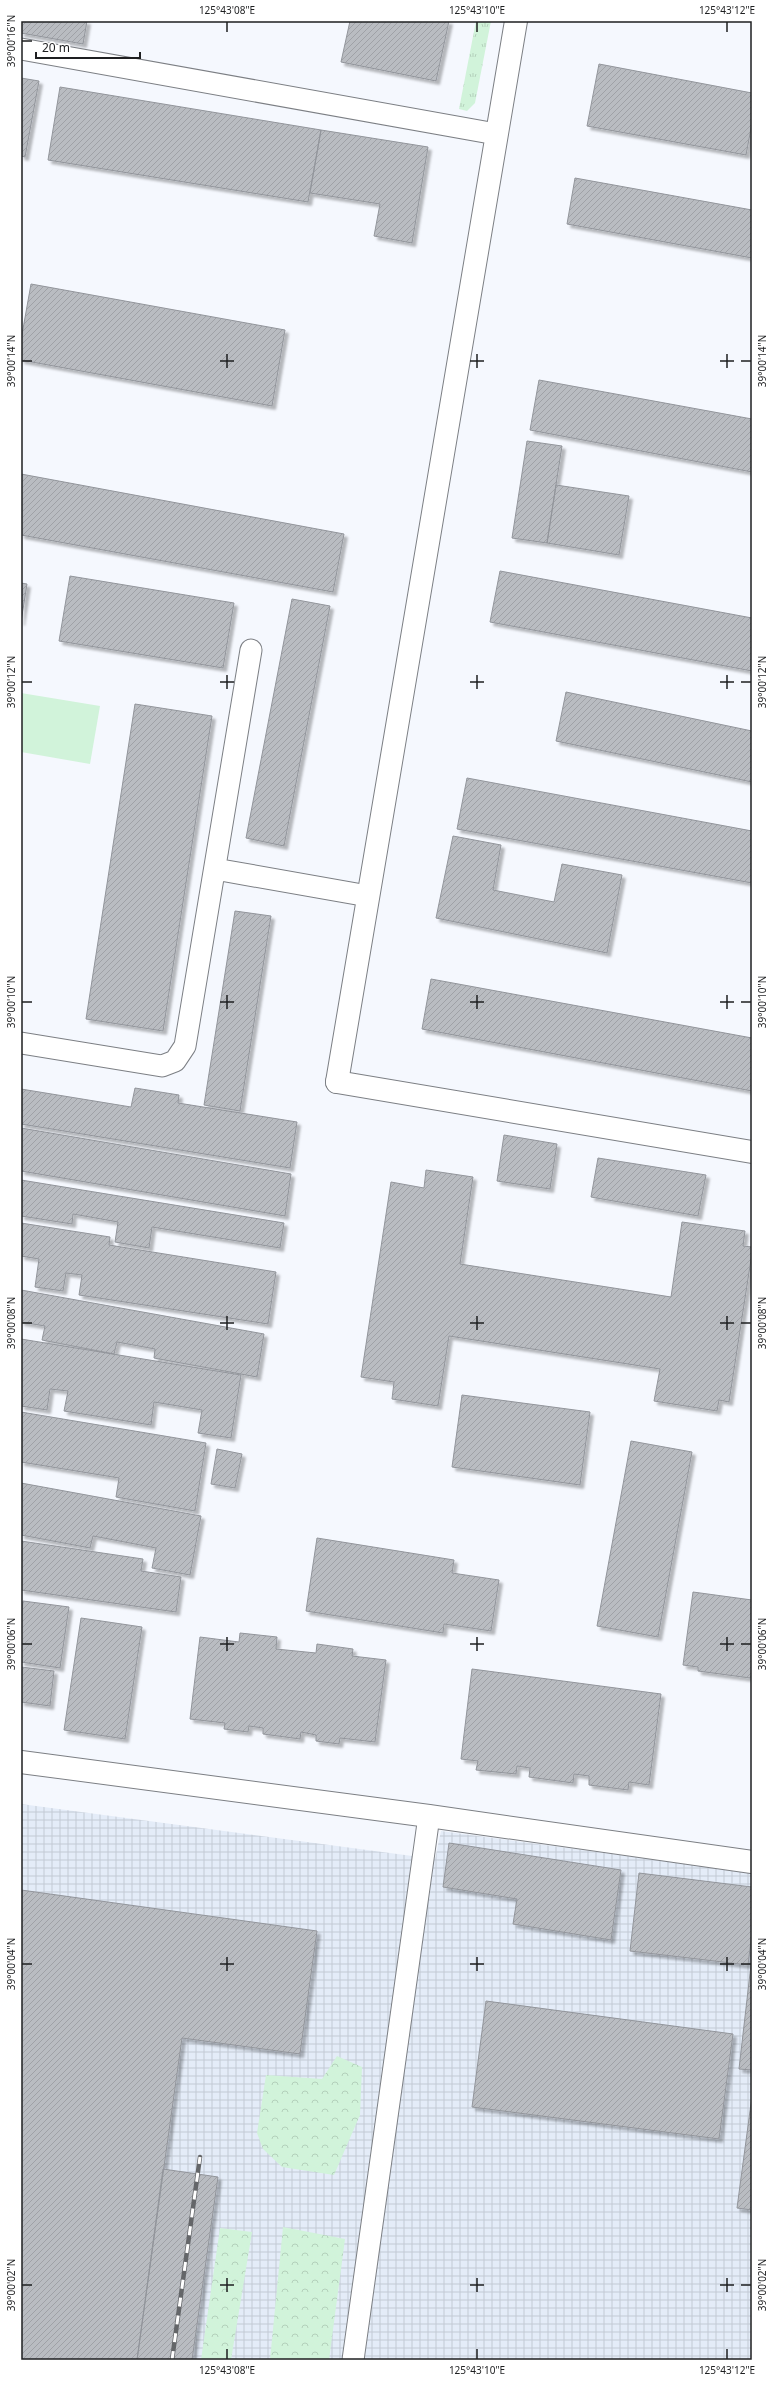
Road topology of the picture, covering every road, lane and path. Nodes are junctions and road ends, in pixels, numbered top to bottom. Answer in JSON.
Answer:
{"nodes":[{"id":1,"x":516,"y":21,"type":"edge"},
{"id":2,"x":21,"y":49,"type":"edge"},
{"id":3,"x":496,"y":134,"type":"junction"},
{"id":4,"x":251,"y":650,"type":"dead end"},
{"id":5,"x":215,"y":869,"type":"junction"},
{"id":6,"x":368,"y":896,"type":"junction"},
{"id":7,"x":21,"y":1043,"type":"edge"},
{"id":8,"x":752,"y":1152,"type":"edge"},
{"id":9,"x":21,"y":1762,"type":"edge"},
{"id":10,"x":429,"y":1816,"type":"junction"},
{"id":11,"x":752,"y":1862,"type":"edge"},
{"id":12,"x":353,"y":2360,"type":"edge"}],
"edges":[{"from":1,"to":3,"type":"street"},
{"from":2,"to":3,"type":"lane"},
{"from":3,"to":6,"type":"street"},
{"from":4,"to":5,"type":"lane"},
{"from":5,"to":6,"type":"lane"},
{"from":5,"to":7,"type":"lane"},
{"from":6,"to":8,"type":"street"},
{"from":9,"to":10,"type":"street"},
{"from":10,"to":11,"type":"street"},
{"from":10,"to":12,"type":"lane"}]}
